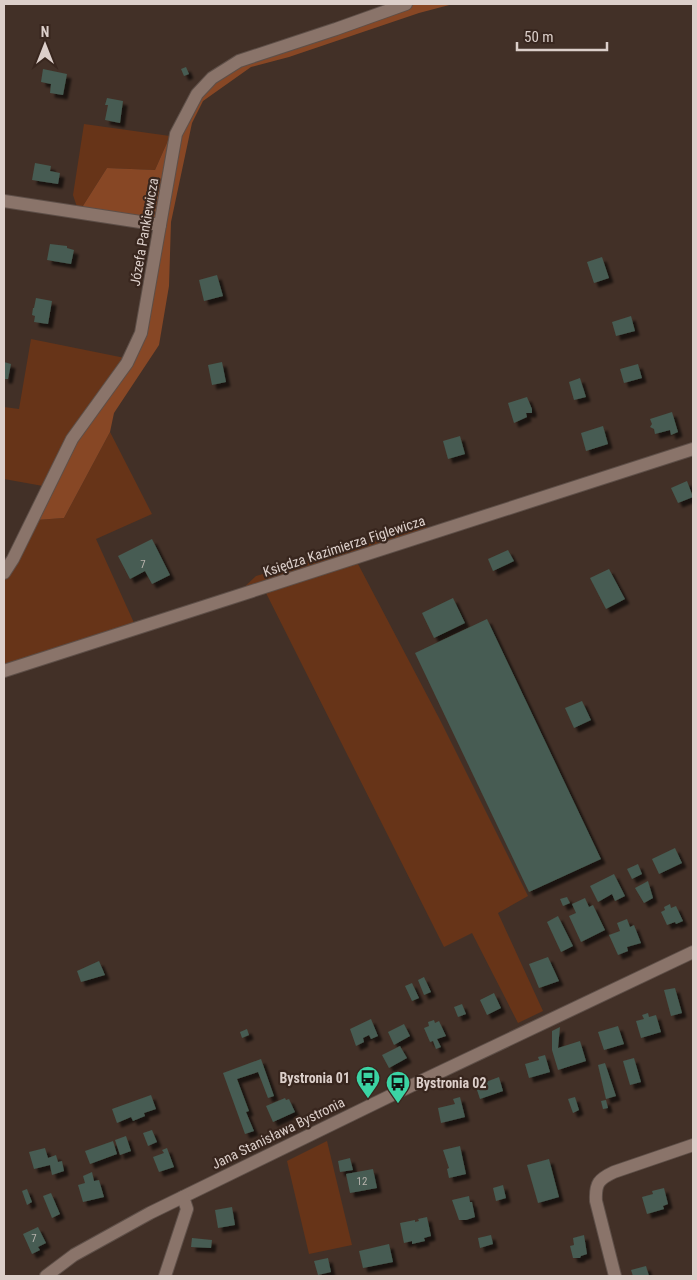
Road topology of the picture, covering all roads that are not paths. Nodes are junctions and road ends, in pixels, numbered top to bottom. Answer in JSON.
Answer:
{"nodes":[{"id":1,"x":406,"y":4,"type":"edge"},
{"id":2,"x":4,"y":201,"type":"edge"},
{"id":3,"x":160,"y":225,"type":"junction"},
{"id":4,"x":693,"y":449,"type":"edge"},
{"id":5,"x":4,"y":573,"type":"edge"},
{"id":6,"x":4,"y":671,"type":"edge"},
{"id":7,"x":693,"y":952,"type":"edge"},
{"id":8,"x":693,"y":1145,"type":"edge"},
{"id":9,"x":183,"y":1197,"type":"junction"},
{"id":10,"x":46,"y":1276,"type":"edge"},
{"id":11,"x":165,"y":1276,"type":"edge"},
{"id":12,"x":615,"y":1276,"type":"edge"}],
"edges":[{"from":1,"to":3,"type":"street","name":"Józefa Pankiewicza"},
{"from":2,"to":3,"type":"street"},
{"from":3,"to":5,"type":"street","name":"Józefa Pankiewicza"},
{"from":4,"to":6,"type":"street","name":"Księdza Kazimierza Figlewicza"},
{"from":7,"to":9,"type":"street","name":"Jana Stanisława Bystronia"},
{"from":8,"to":12,"type":"street"},
{"from":9,"to":10,"type":"street","name":"Jana Stanisława Bystronia"},
{"from":9,"to":11,"type":"street"}]}
